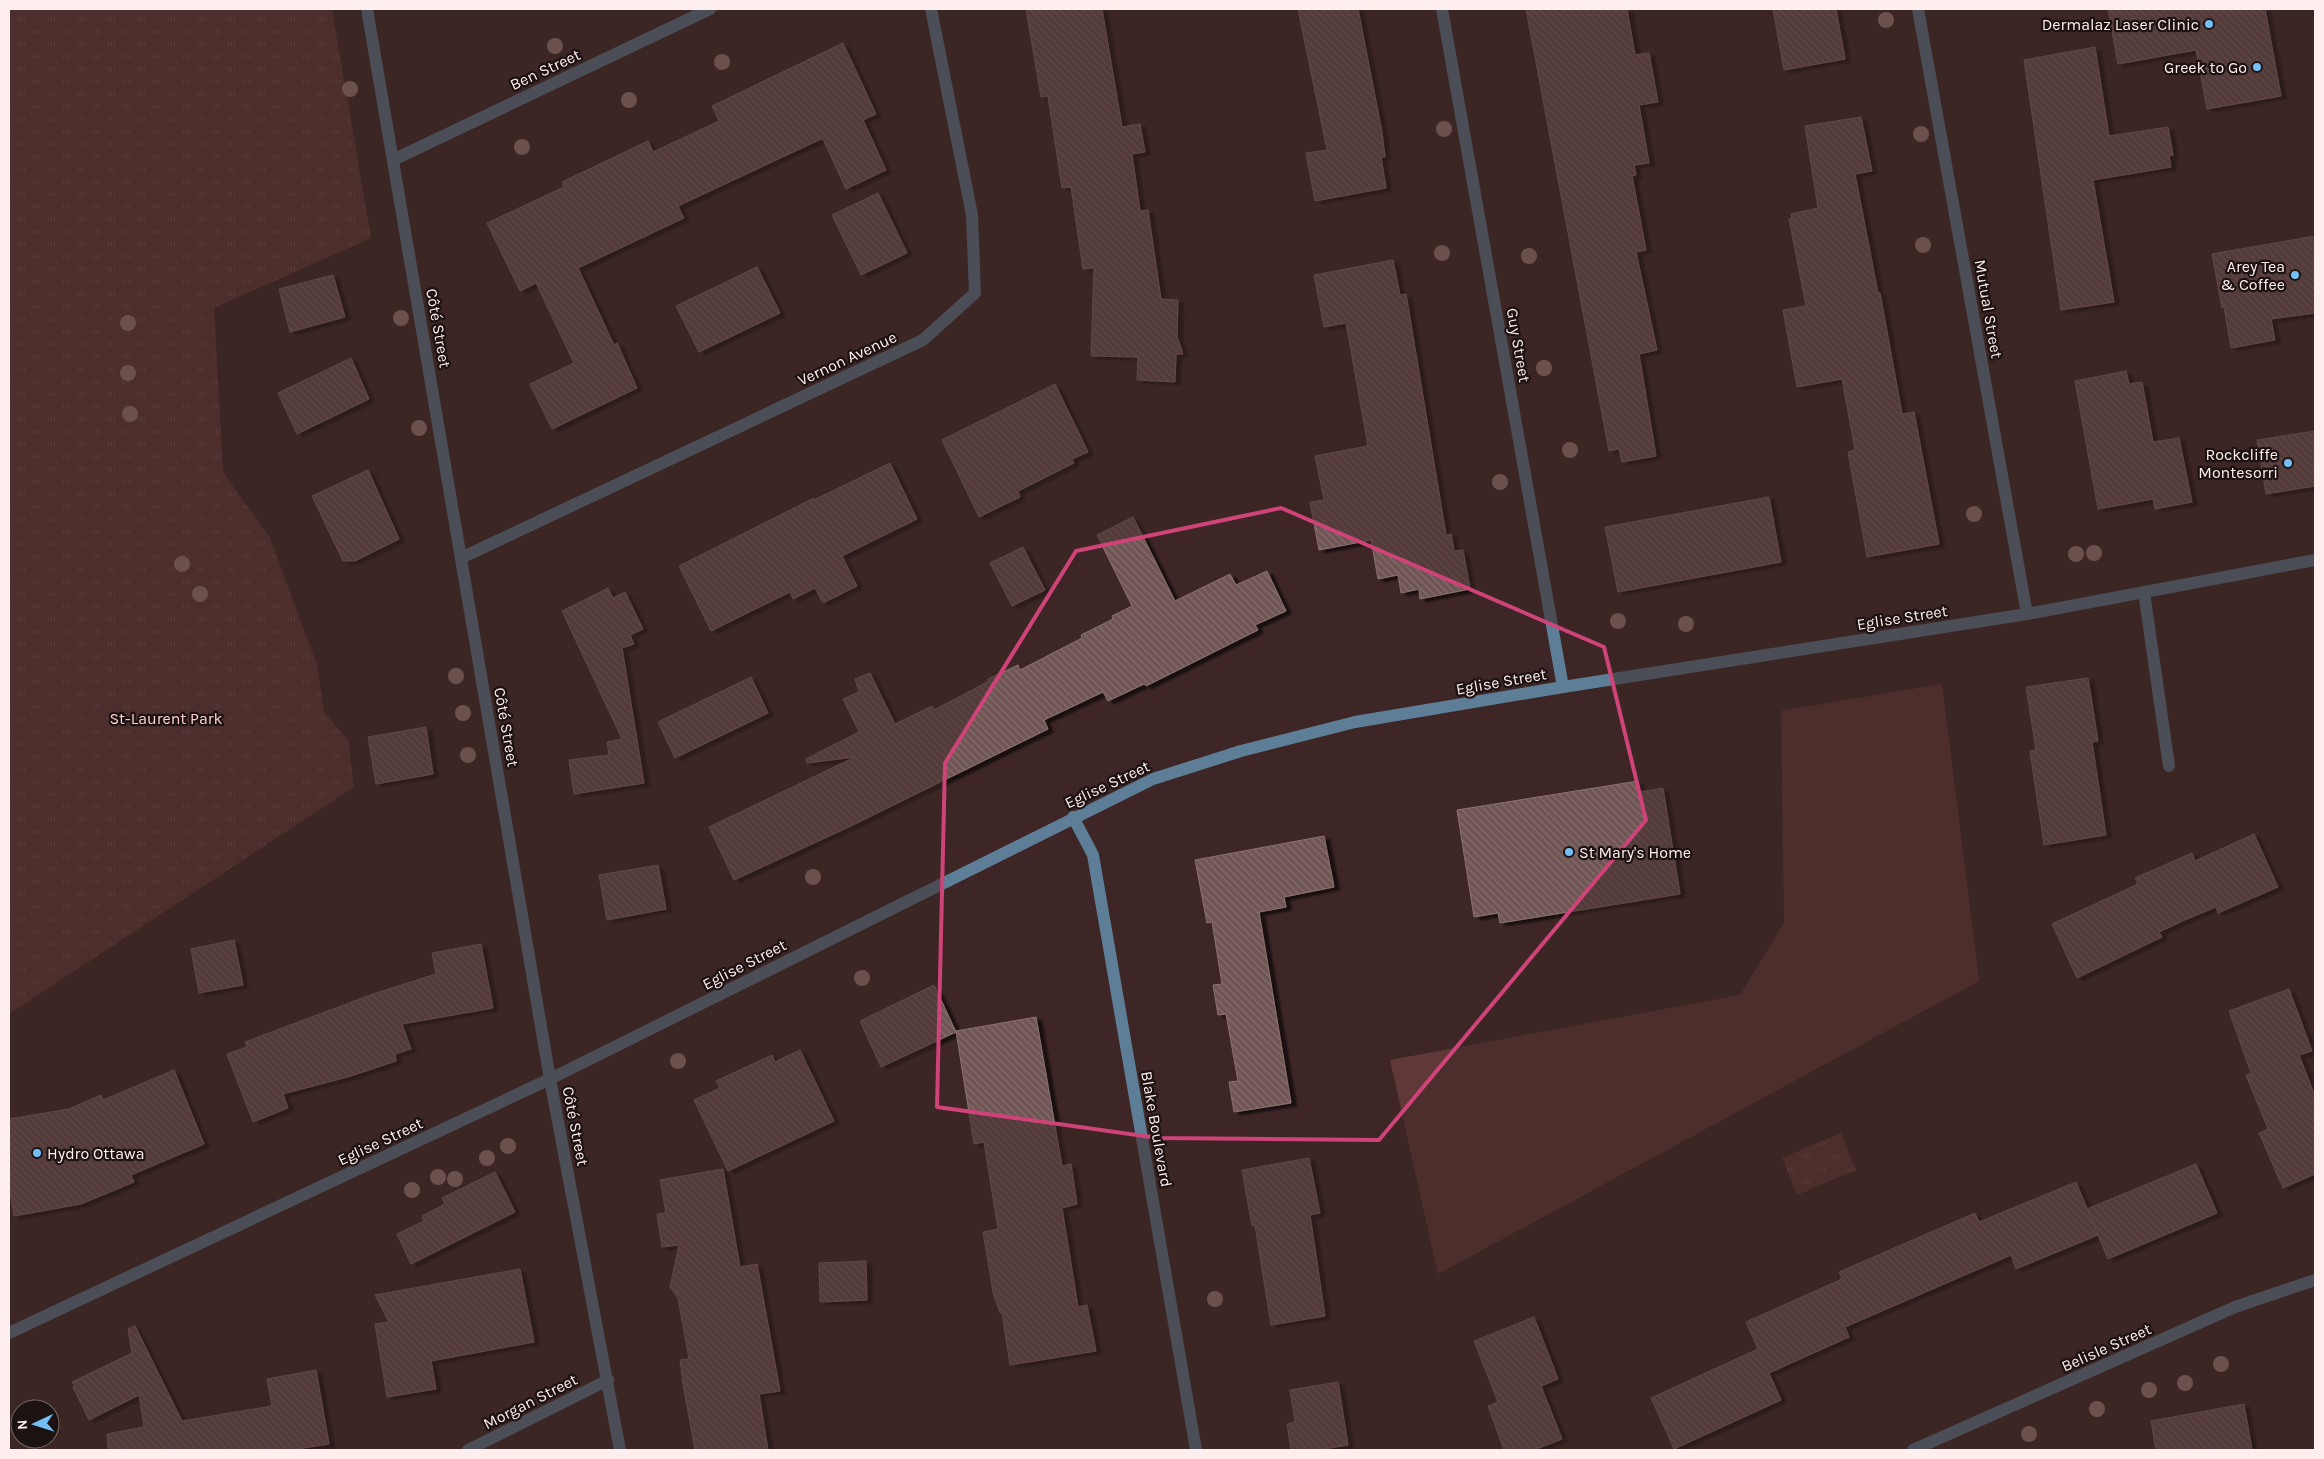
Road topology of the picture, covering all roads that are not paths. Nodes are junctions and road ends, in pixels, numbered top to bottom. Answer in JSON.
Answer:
{"nodes":[{"id":1,"x":367,"y":9,"type":"edge"},
{"id":2,"x":710,"y":9,"type":"edge"},
{"id":3,"x":931,"y":9,"type":"edge"},
{"id":4,"x":1442,"y":9,"type":"edge"},
{"id":5,"x":1918,"y":9,"type":"edge"},
{"id":6,"x":395,"y":159,"type":"junction"},
{"id":7,"x":461,"y":558,"type":"junction"},
{"id":8,"x":2315,"y":560,"type":"edge"},
{"id":9,"x":2144,"y":592,"type":"junction"},
{"id":10,"x":2027,"y":614,"type":"junction"},
{"id":11,"x":1563,"y":686,"type":"junction"},
{"id":12,"x":2169,"y":766,"type":"dead end"},
{"id":13,"x":1073,"y":817,"type":"junction"},
{"id":14,"x":550,"y":1079,"type":"junction"},
{"id":15,"x":2315,"y":1280,"type":"edge"},
{"id":16,"x":9,"y":1333,"type":"edge"},
{"id":17,"x":608,"y":1380,"type":"junction"},
{"id":18,"x":468,"y":1450,"type":"edge"},
{"id":19,"x":620,"y":1450,"type":"edge"},
{"id":20,"x":1196,"y":1450,"type":"edge"},
{"id":21,"x":1913,"y":1450,"type":"edge"}],
"edges":[{"from":1,"to":6,"type":"street","name":"Côté Street"},
{"from":2,"to":6,"type":"street","name":"Ben Street"},
{"from":3,"to":7,"type":"street","name":"Vernon Avenue"},
{"from":4,"to":11,"type":"street","name":"Guy Street"},
{"from":5,"to":10,"type":"street","name":"Mutual Street"},
{"from":6,"to":7,"type":"street","name":"Côté Street"},
{"from":7,"to":14,"type":"street","name":"Côté Street"},
{"from":8,"to":9,"type":"street","name":"Eglise Street"},
{"from":9,"to":10,"type":"street","name":"Eglise Street"},
{"from":9,"to":12,"type":"street"},
{"from":10,"to":11,"type":"street","name":"Eglise Street"},
{"from":11,"to":13,"type":"street","name":"Eglise Street"},
{"from":13,"to":14,"type":"street","name":"Eglise Street"},
{"from":13,"to":20,"type":"street","name":"Blake Boulevard"},
{"from":14,"to":16,"type":"street","name":"Eglise Street"},
{"from":14,"to":17,"type":"street","name":"Côté Street"},
{"from":15,"to":21,"type":"street","name":"Belisle Street"},
{"from":17,"to":18,"type":"street","name":"Morgan Street"},
{"from":17,"to":19,"type":"street","name":"Côté Street"}]}
